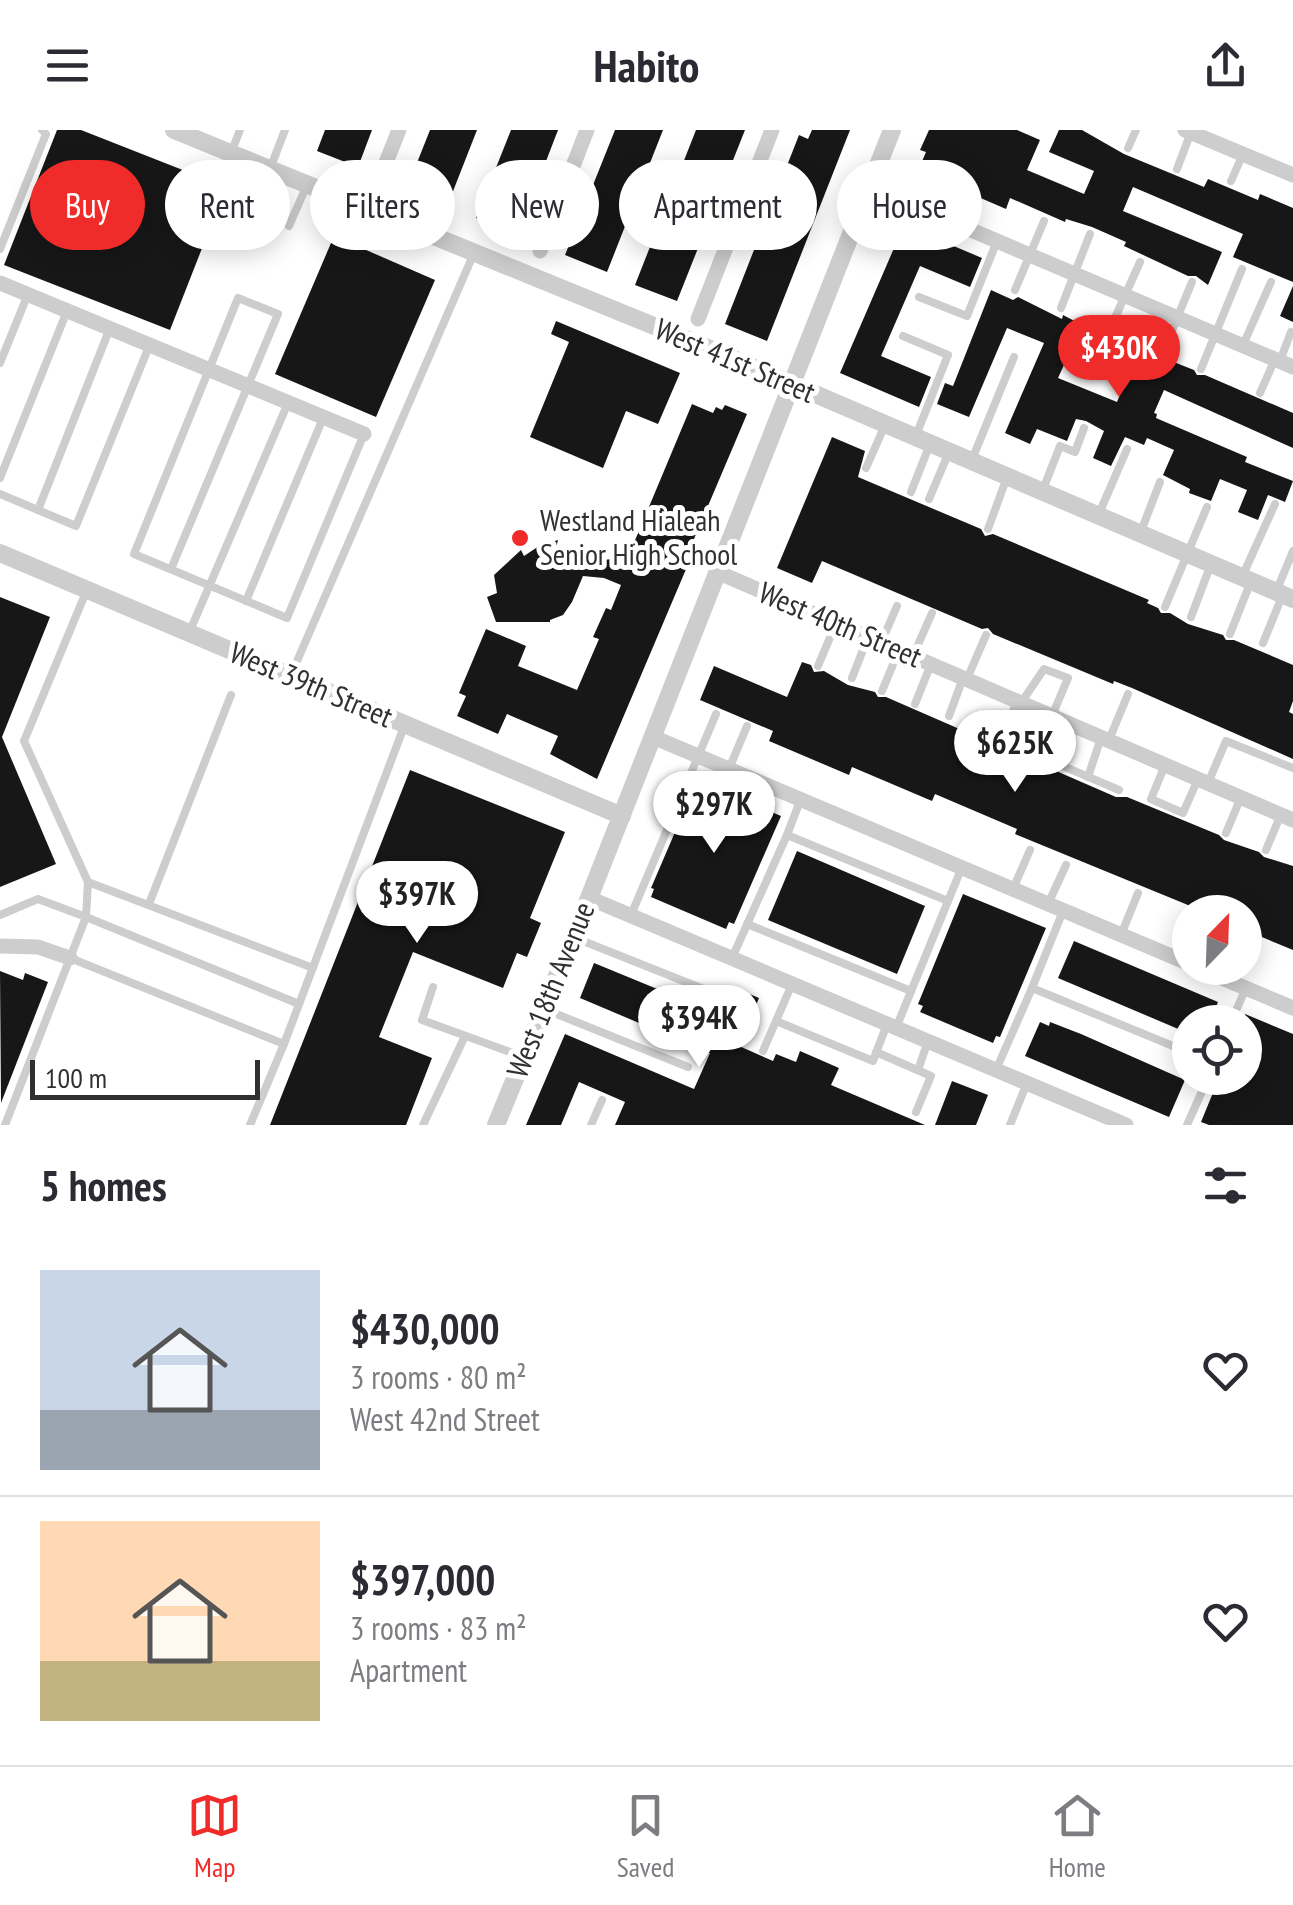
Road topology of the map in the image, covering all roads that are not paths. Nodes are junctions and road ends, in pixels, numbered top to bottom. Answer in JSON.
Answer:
{"nodes":[{"id":1,"x":42,"y":130,"type":"edge"},
{"id":2,"x":176,"y":130,"type":"edge"},
{"id":3,"x":240,"y":130,"type":"edge"},
{"id":4,"x":286,"y":130,"type":"edge"},
{"id":5,"x":399,"y":130,"type":"edge"},
{"id":6,"x":588,"y":130,"type":"edge"},
{"id":7,"x":772,"y":130,"type":"edge"},
{"id":8,"x":892,"y":130,"type":"edge"},
{"id":9,"x":1136,"y":130,"type":"edge"},
{"id":10,"x":1188,"y":131,"type":"edge"},
{"id":11,"x":1128,"y":148,"type":"dead end"},
{"id":12,"x":230,"y":153,"type":"junction"},
{"id":13,"x":1243,"y":154,"type":"junction"},
{"id":14,"x":246,"y":160,"type":"edge"},
{"id":15,"x":274,"y":160,"type":"edge"},
{"id":16,"x":387,"y":160,"type":"edge"},
{"id":17,"x":880,"y":160,"type":"edge"},
{"id":18,"x":1177,"y":169,"type":"dead end"},
{"id":19,"x":1293,"y":175,"type":"edge"},
{"id":20,"x":290,"y":178,"type":"edge"},
{"id":21,"x":1230,"y":181,"type":"dead end"},
{"id":22,"x":307,"y":184,"type":"junction"},
{"id":23,"x":1044,"y":221,"type":"dead end"},
{"id":24,"x":290,"y":224,"type":"edge"},
{"id":25,"x":982,"y":234,"type":"edge"},
{"id":26,"x":1090,"y":234,"type":"dead end"},
{"id":27,"x":997,"y":240,"type":"junction"},
{"id":28,"x":0,"y":249,"type":"edge"},
{"id":29,"x":845,"y":250,"type":"edge"},
{"id":30,"x":540,"y":251,"type":"dead end"},
{"id":31,"x":474,"y":252,"type":"junction"},
{"id":32,"x":1030,"y":255,"type":"junction"},
{"id":33,"x":1140,"y":262,"type":"dead end"},
{"id":34,"x":1242,"y":269,"type":"dead end"},
{"id":35,"x":1075,"y":274,"type":"junction"},
{"id":36,"x":1192,"y":282,"type":"dead end"},
{"id":37,"x":1271,"y":282,"type":"dead end"},
{"id":38,"x":0,"y":283,"type":"edge"},
{"id":39,"x":1015,"y":290,"type":"dead end"},
{"id":40,"x":28,"y":294,"type":"junction"},
{"id":41,"x":1126,"y":296,"type":"junction"},
{"id":42,"x":919,"y":297,"type":"dead end"},
{"id":43,"x":1061,"y":308,"type":"dead end"},
{"id":44,"x":67,"y":310,"type":"junction"},
{"id":45,"x":1176,"y":317,"type":"junction"},
{"id":46,"x":698,"y":319,"type":"dead end"},
{"id":47,"x":110,"y":328,"type":"junction"},
{"id":48,"x":1110,"y":329,"type":"dead end"},
{"id":49,"x":1291,"y":332,"type":"edge"},
{"id":50,"x":1216,"y":334,"type":"junction"},
{"id":51,"x":903,"y":336,"type":"dead end"},
{"id":52,"x":150,"y":344,"type":"junction"},
{"id":53,"x":1243,"y":345,"type":"junction"},
{"id":54,"x":1162,"y":352,"type":"dead end"},
{"id":55,"x":1014,"y":357,"type":"dead end"},
{"id":56,"x":1282,"y":362,"type":"edge"},
{"id":57,"x":0,"y":363,"type":"edge"},
{"id":58,"x":211,"y":369,"type":"junction"},
{"id":59,"x":1201,"y":369,"type":"dead end"},
{"id":60,"x":248,"y":385,"type":"junction"},
{"id":61,"x":791,"y":385,"type":"junction"},
{"id":62,"x":1260,"y":393,"type":"dead end"},
{"id":63,"x":289,"y":401,"type":"junction"},
{"id":64,"x":324,"y":416,"type":"junction"},
{"id":65,"x":885,"y":425,"type":"junction"},
{"id":66,"x":1084,"y":428,"type":"dead end"},
{"id":67,"x":364,"y":434,"type":"joint"},
{"id":68,"x":923,"y":441,"type":"junction"},
{"id":69,"x":1127,"y":449,"type":"dead end"},
{"id":70,"x":948,"y":452,"type":"junction"},
{"id":71,"x":971,"y":462,"type":"junction"},
{"id":72,"x":866,"y":468,"type":"dead end"},
{"id":73,"x":1007,"y":477,"type":"junction"},
{"id":74,"x":0,"y":478,"type":"edge"},
{"id":75,"x":1160,"y":482,"type":"dead end"},
{"id":76,"x":911,"y":492,"type":"dead end"},
{"id":77,"x":1042,"y":492,"type":"junction"},
{"id":78,"x":0,"y":494,"type":"edge"},
{"id":79,"x":929,"y":500,"type":"dead end"},
{"id":80,"x":1274,"y":504,"type":"dead end"},
{"id":81,"x":1208,"y":507,"type":"dead end"},
{"id":82,"x":38,"y":510,"type":"junction"},
{"id":83,"x":1098,"y":516,"type":"junction"},
{"id":84,"x":988,"y":529,"type":"dead end"},
{"id":85,"x":1140,"y":534,"type":"junction"},
{"id":86,"x":1293,"y":552,"type":"edge"},
{"id":87,"x":0,"y":554,"type":"edge"},
{"id":88,"x":1188,"y":554,"type":"junction"},
{"id":89,"x":1210,"y":564,"type":"junction"},
{"id":90,"x":171,"y":570,"type":"junction"},
{"id":91,"x":717,"y":572,"type":"junction"},
{"id":92,"x":1247,"y":579,"type":"junction"},
{"id":93,"x":208,"y":585,"type":"junction"},
{"id":94,"x":87,"y":590,"type":"junction"},
{"id":95,"x":1284,"y":595,"type":"edge"},
{"id":96,"x":246,"y":601,"type":"junction"},
{"id":97,"x":897,"y":606,"type":"dead end"},
{"id":98,"x":1165,"y":607,"type":"dead end"},
{"id":99,"x":932,"y":612,"type":"dead end"},
{"id":100,"x":1190,"y":617,"type":"dead end"},
{"id":101,"x":836,"y":623,"type":"junction"},
{"id":102,"x":189,"y":633,"type":"junction"},
{"id":103,"x":1230,"y":634,"type":"dead end"},
{"id":104,"x":986,"y":635,"type":"dead end"},
{"id":105,"x":875,"y":640,"type":"junction"},
{"id":106,"x":1263,"y":643,"type":"dead end"},
{"id":107,"x":906,"y":653,"type":"junction"},
{"id":108,"x":931,"y":664,"type":"junction"},
{"id":109,"x":818,"y":666,"type":"dead end"},
{"id":110,"x":291,"y":676,"type":"junction"},
{"id":111,"x":852,"y":678,"type":"dead end"},
{"id":112,"x":965,"y":678,"type":"junction"},
{"id":113,"x":882,"y":692,"type":"dead end"},
{"id":114,"x":1128,"y":694,"type":"dead end"},
{"id":115,"x":231,"y":695,"type":"dead end"},
{"id":116,"x":1019,"y":702,"type":"junction"},
{"id":117,"x":916,"y":704,"type":"dead end"},
{"id":118,"x":716,"y":714,"type":"dead end"},
{"id":119,"x":949,"y":716,"type":"dead end"},
{"id":120,"x":1052,"y":716,"type":"junction"},
{"id":121,"x":975,"y":718,"type":"dead end"},
{"id":122,"x":406,"y":724,"type":"junction"},
{"id":123,"x":747,"y":726,"type":"dead end"},
{"id":124,"x":1006,"y":729,"type":"junction"},
{"id":125,"x":653,"y":736,"type":"junction"},
{"id":126,"x":1105,"y":739,"type":"junction"},
{"id":127,"x":698,"y":756,"type":"junction"},
{"id":128,"x":1165,"y":765,"type":"junction"},
{"id":129,"x":1293,"y":768,"type":"edge"},
{"id":130,"x":729,"y":769,"type":"junction"},
{"id":131,"x":1088,"y":777,"type":"junction"},
{"id":132,"x":1203,"y":781,"type":"junction"},
{"id":133,"x":1119,"y":790,"type":"dead end"},
{"id":134,"x":1240,"y":797,"type":"junction"},
{"id":135,"x":800,"y":799,"type":"junction"},
{"id":136,"x":622,"y":816,"type":"junction"},
{"id":137,"x":1287,"y":817,"type":"edge"},
{"id":138,"x":1226,"y":833,"type":"dead end"},
{"id":139,"x":787,"y":834,"type":"junction"},
{"id":140,"x":1030,"y":850,"type":"dead end"},
{"id":141,"x":1266,"y":850,"type":"dead end"},
{"id":142,"x":1066,"y":865,"type":"dead end"},
{"id":143,"x":962,"y":867,"type":"junction"},
{"id":144,"x":88,"y":882,"type":"junction"},
{"id":145,"x":1013,"y":889,"type":"junction"},
{"id":146,"x":1138,"y":893,"type":"dead end"},
{"id":147,"x":589,"y":898,"type":"junction"},
{"id":148,"x":948,"y":901,"type":"junction"},
{"id":149,"x":150,"y":904,"type":"junction"},
{"id":150,"x":1056,"y":907,"type":"junction"},
{"id":151,"x":631,"y":915,"type":"junction"},
{"id":152,"x":0,"y":916,"type":"edge"},
{"id":153,"x":86,"y":917,"type":"junction"},
{"id":154,"x":747,"y":924,"type":"junction"},
{"id":155,"x":1121,"y":935,"type":"junction"},
{"id":156,"x":573,"y":937,"type":"junction"},
{"id":157,"x":0,"y":946,"type":"edge"},
{"id":158,"x":1172,"y":956,"type":"edge"},
{"id":159,"x":70,"y":958,"type":"junction"},
{"id":160,"x":732,"y":958,"type":"junction"},
{"id":161,"x":312,"y":968,"type":"junction"},
{"id":162,"x":792,"y":984,"type":"junction"},
{"id":163,"x":1239,"y":985,"type":"edge"},
{"id":164,"x":434,"y":987,"type":"dead end"},
{"id":165,"x":1032,"y":988,"type":"junction"},
{"id":166,"x":1246,"y":988,"type":"junction"},
{"id":167,"x":911,"y":991,"type":"junction"},
{"id":168,"x":716,"y":994,"type":"dead end"},
{"id":169,"x":299,"y":1004,"type":"junction"},
{"id":170,"x":1238,"y":1005,"type":"edge"},
{"id":171,"x":544,"y":1008,"type":"junction"},
{"id":172,"x":1293,"y":1008,"type":"edge"},
{"id":173,"x":776,"y":1021,"type":"junction"},
{"id":174,"x":892,"y":1026,"type":"junction"},
{"id":175,"x":464,"y":1036,"type":"junction"},
{"id":176,"x":928,"y":1041,"type":"junction"},
{"id":177,"x":284,"y":1044,"type":"junction"},
{"id":178,"x":1172,"y":1046,"type":"edge"},
{"id":179,"x":763,"y":1051,"type":"dead end"},
{"id":180,"x":876,"y":1052,"type":"junction"},
{"id":181,"x":524,"y":1057,"type":"junction"},
{"id":182,"x":688,"y":1067,"type":"dead end"},
{"id":183,"x":918,"y":1070,"type":"junction"},
{"id":184,"x":996,"y":1070,"type":"junction"},
{"id":185,"x":1027,"y":1083,"type":"junction"},
{"id":186,"x":1200,"y":1095,"type":"edge"},
{"id":187,"x":602,"y":1100,"type":"dead end"},
{"id":188,"x":916,"y":1112,"type":"dead end"},
{"id":189,"x":1118,"y":1123,"type":"edge"},
{"id":190,"x":4,"y":1125,"type":"edge"},
{"id":191,"x":250,"y":1125,"type":"edge"},
{"id":192,"x":423,"y":1125,"type":"edge"},
{"id":193,"x":496,"y":1125,"type":"edge"},
{"id":194,"x":591,"y":1125,"type":"edge"},
{"id":195,"x":1010,"y":1125,"type":"edge"},
{"id":196,"x":1187,"y":1125,"type":"edge"}],
"edges":[{"from":1,"to":28,"type":"lane"},
{"from":2,"to":12,"type":"street","name":"West 41st Street"},
{"from":3,"to":12,"type":"lane"},
{"from":4,"to":15,"type":"lane"},
{"from":5,"to":16,"type":"street"},
{"from":6,"to":30,"type":"street"},
{"from":7,"to":46,"type":"street"},
{"from":8,"to":17,"type":"street","name":"West 18th Avenue"},
{"from":9,"to":11,"type":"lane"},
{"from":10,"to":13,"type":"street"},
{"from":10,"to":18,"type":"lane"},
{"from":12,"to":14,"type":"street","name":"West 41st Street"},
{"from":13,"to":19,"type":"street"},
{"from":13,"to":21,"type":"lane"},
{"from":20,"to":22,"type":"street","name":"West 41st Street"},
{"from":22,"to":24,"type":"lane"},
{"from":22,"to":31,"type":"street","name":"West 41st Street"},
{"from":23,"to":32,"type":"lane"},
{"from":25,"to":27,"type":"street"},
{"from":26,"to":35,"type":"lane"},
{"from":27,"to":32,"type":"street"},
{"from":27,"to":42,"type":"lane"},
{"from":29,"to":61,"type":"street","name":"West 18th Avenue"},
{"from":31,"to":61,"type":"street","name":"West 41st Street"},
{"from":31,"to":110,"type":"lane"},
{"from":32,"to":35,"type":"street"},
{"from":32,"to":39,"type":"lane"},
{"from":33,"to":41,"type":"lane"},
{"from":34,"to":50,"type":"lane"},
{"from":35,"to":41,"type":"street"},
{"from":35,"to":43,"type":"lane"},
{"from":36,"to":45,"type":"lane"},
{"from":37,"to":53,"type":"lane"},
{"from":38,"to":40,"type":"street"},
{"from":40,"to":44,"type":"street"},
{"from":40,"to":57,"type":"lane"},
{"from":41,"to":45,"type":"street"},
{"from":41,"to":48,"type":"lane"},
{"from":44,"to":47,"type":"street"},
{"from":44,"to":74,"type":"lane"},
{"from":45,"to":50,"type":"street"},
{"from":45,"to":54,"type":"lane"},
{"from":47,"to":52,"type":"street"},
{"from":47,"to":82,"type":"lane"},
{"from":49,"to":56,"type":"lane"},
{"from":50,"to":53,"type":"street"},
{"from":50,"to":59,"type":"lane"},
{"from":51,"to":68,"type":"lane"},
{"from":52,"to":58,"type":"street"},
{"from":52,"to":82,"type":"lane"},
{"from":53,"to":56,"type":"street"},
{"from":55,"to":71,"type":"lane"},
{"from":56,"to":62,"type":"lane"},
{"from":58,"to":60,"type":"street"},
{"from":58,"to":60,"type":"lane"},
{"from":58,"to":90,"type":"lane"},
{"from":60,"to":63,"type":"street"},
{"from":60,"to":90,"type":"lane"},
{"from":61,"to":65,"type":"street","name":"West 41st Street"},
{"from":61,"to":91,"type":"street","name":"West 18th Avenue"},
{"from":63,"to":64,"type":"street"},
{"from":63,"to":93,"type":"lane"},
{"from":64,"to":67,"type":"street"},
{"from":64,"to":96,"type":"lane"},
{"from":65,"to":68,"type":"street","name":"West 41st Street"},
{"from":65,"to":72,"type":"lane"},
{"from":66,"to":77,"type":"lane"},
{"from":67,"to":96,"type":"lane"},
{"from":68,"to":70,"type":"street","name":"West 41st Street"},
{"from":68,"to":76,"type":"lane"},
{"from":69,"to":83,"type":"lane"},
{"from":70,"to":71,"type":"street","name":"West 41st Street"},
{"from":70,"to":79,"type":"lane"},
{"from":71,"to":73,"type":"street","name":"West 41st Street"},
{"from":73,"to":77,"type":"street","name":"West 41st Street"},
{"from":73,"to":84,"type":"lane"},
{"from":75,"to":85,"type":"lane"},
{"from":77,"to":83,"type":"street","name":"West 41st Street"},
{"from":78,"to":82,"type":"lane"},
{"from":80,"to":92,"type":"lane"},
{"from":81,"to":88,"type":"lane"},
{"from":83,"to":85,"type":"street","name":"West 41st Street"},
{"from":85,"to":88,"type":"street","name":"West 41st Street"},
{"from":86,"to":95,"type":"lane"},
{"from":87,"to":94,"type":"street","name":"West 39th Street"},
{"from":88,"to":89,"type":"street","name":"West 41st Street"},
{"from":88,"to":98,"type":"lane"},
{"from":89,"to":92,"type":"street","name":"West 41st Street"},
{"from":89,"to":100,"type":"lane"},
{"from":90,"to":93,"type":"lane"},
{"from":91,"to":101,"type":"street","name":"West 40th Street"},
{"from":91,"to":125,"type":"street","name":"West 18th Avenue"},
{"from":92,"to":95,"type":"street","name":"West 41st Street"},
{"from":92,"to":103,"type":"lane"},
{"from":93,"to":96,"type":"lane"},
{"from":93,"to":102,"type":"lane"},
{"from":94,"to":102,"type":"street","name":"West 39th Street"},
{"from":94,"to":144,"type":"lane"},
{"from":95,"to":106,"type":"lane"},
{"from":97,"to":105,"type":"lane"},
{"from":99,"to":107,"type":"lane"},
{"from":101,"to":105,"type":"street","name":"West 40th Street"},
{"from":101,"to":109,"type":"lane"},
{"from":102,"to":110,"type":"street","name":"West 39th Street"},
{"from":104,"to":112,"type":"lane"},
{"from":105,"to":107,"type":"street","name":"West 40th Street"},
{"from":105,"to":111,"type":"lane"},
{"from":107,"to":108,"type":"street","name":"West 40th Street"},
{"from":107,"to":113,"type":"lane"},
{"from":108,"to":112,"type":"street","name":"West 40th Street"},
{"from":108,"to":117,"type":"lane"},
{"from":110,"to":122,"type":"street","name":"West 39th Street"},
{"from":112,"to":116,"type":"street","name":"West 40th Street"},
{"from":112,"to":119,"type":"lane"},
{"from":114,"to":126,"type":"lane"},
{"from":115,"to":149,"type":"lane"},
{"from":116,"to":120,"type":"street","name":"West 40th Street"},
{"from":116,"to":120,"type":"lane"},
{"from":116,"to":124,"type":"lane"},
{"from":118,"to":127,"type":"lane"},
{"from":120,"to":126,"type":"street","name":"West 40th Street"},
{"from":121,"to":124,"type":"lane"},
{"from":122,"to":136,"type":"street","name":"West 39th Street"},
{"from":122,"to":161,"type":"lane"},
{"from":123,"to":130,"type":"lane"},
{"from":124,"to":131,"type":"lane"},
{"from":125,"to":127,"type":"street"},
{"from":125,"to":136,"type":"street","name":"West 18th Avenue"},
{"from":126,"to":128,"type":"street","name":"West 40th Street"},
{"from":126,"to":131,"type":"lane"},
{"from":127,"to":130,"type":"street"},
{"from":127,"to":151,"type":"lane"},
{"from":128,"to":132,"type":"street","name":"West 40th Street"},
{"from":128,"to":132,"type":"lane"},
{"from":129,"to":132,"type":"lane"},
{"from":130,"to":135,"type":"street"},
{"from":131,"to":133,"type":"lane"},
{"from":132,"to":134,"type":"street","name":"West 40th Street"},
{"from":134,"to":137,"type":"street","name":"West 40th Street"},
{"from":134,"to":138,"type":"lane"},
{"from":135,"to":139,"type":"lane"},
{"from":135,"to":143,"type":"street"},
{"from":136,"to":147,"type":"street","name":"West 18th Avenue"},
{"from":137,"to":141,"type":"lane"},
{"from":139,"to":148,"type":"lane"},
{"from":139,"to":154,"type":"lane"},
{"from":140,"to":145,"type":"lane"},
{"from":142,"to":150,"type":"lane"},
{"from":143,"to":145,"type":"street"},
{"from":143,"to":148,"type":"lane"},
{"from":144,"to":149,"type":"lane"},
{"from":144,"to":153,"type":"lane"},
{"from":145,"to":150,"type":"street"},
{"from":146,"to":155,"type":"lane"},
{"from":147,"to":151,"type":"street"},
{"from":147,"to":156,"type":"street","name":"West 18th Avenue"},
{"from":148,"to":167,"type":"lane"},
{"from":149,"to":161,"type":"lane"},
{"from":150,"to":155,"type":"street"},
{"from":150,"to":165,"type":"lane"},
{"from":151,"to":160,"type":"street"},
{"from":152,"to":153,"type":"lane"},
{"from":153,"to":159,"type":"lane"},
{"from":153,"to":169,"type":"lane"},
{"from":154,"to":160,"type":"lane"},
{"from":154,"to":167,"type":"lane"},
{"from":155,"to":158,"type":"street"},
{"from":156,"to":168,"type":"lane"},
{"from":156,"to":171,"type":"street","name":"West 18th Avenue"},
{"from":157,"to":159,"type":"street"},
{"from":159,"to":177,"type":"lane"},
{"from":159,"to":190,"type":"lane"},
{"from":160,"to":162,"type":"street"},
{"from":161,"to":169,"type":"lane"},
{"from":162,"to":173,"type":"lane"},
{"from":162,"to":174,"type":"street"},
{"from":163,"to":166,"type":"street"},
{"from":164,"to":175,"type":"lane"},
{"from":165,"to":178,"type":"lane"},
{"from":165,"to":184,"type":"lane"},
{"from":166,"to":170,"type":"lane"},
{"from":166,"to":172,"type":"street"},
{"from":167,"to":174,"type":"lane"},
{"from":169,"to":177,"type":"lane"},
{"from":171,"to":181,"type":"street","name":"West 18th Avenue"},
{"from":171,"to":182,"type":"lane"},
{"from":173,"to":179,"type":"lane"},
{"from":173,"to":180,"type":"lane"},
{"from":174,"to":176,"type":"street"},
{"from":174,"to":180,"type":"lane"},
{"from":175,"to":181,"type":"lane"},
{"from":175,"to":192,"type":"lane"},
{"from":176,"to":183,"type":"lane"},
{"from":176,"to":184,"type":"street"},
{"from":177,"to":191,"type":"lane"},
{"from":180,"to":183,"type":"lane"},
{"from":181,"to":193,"type":"street","name":"West 18th Avenue"},
{"from":183,"to":188,"type":"lane"},
{"from":184,"to":185,"type":"street"},
{"from":185,"to":189,"type":"street"},
{"from":185,"to":195,"type":"lane"},
{"from":186,"to":196,"type":"lane"},
{"from":187,"to":194,"type":"lane"}]}
